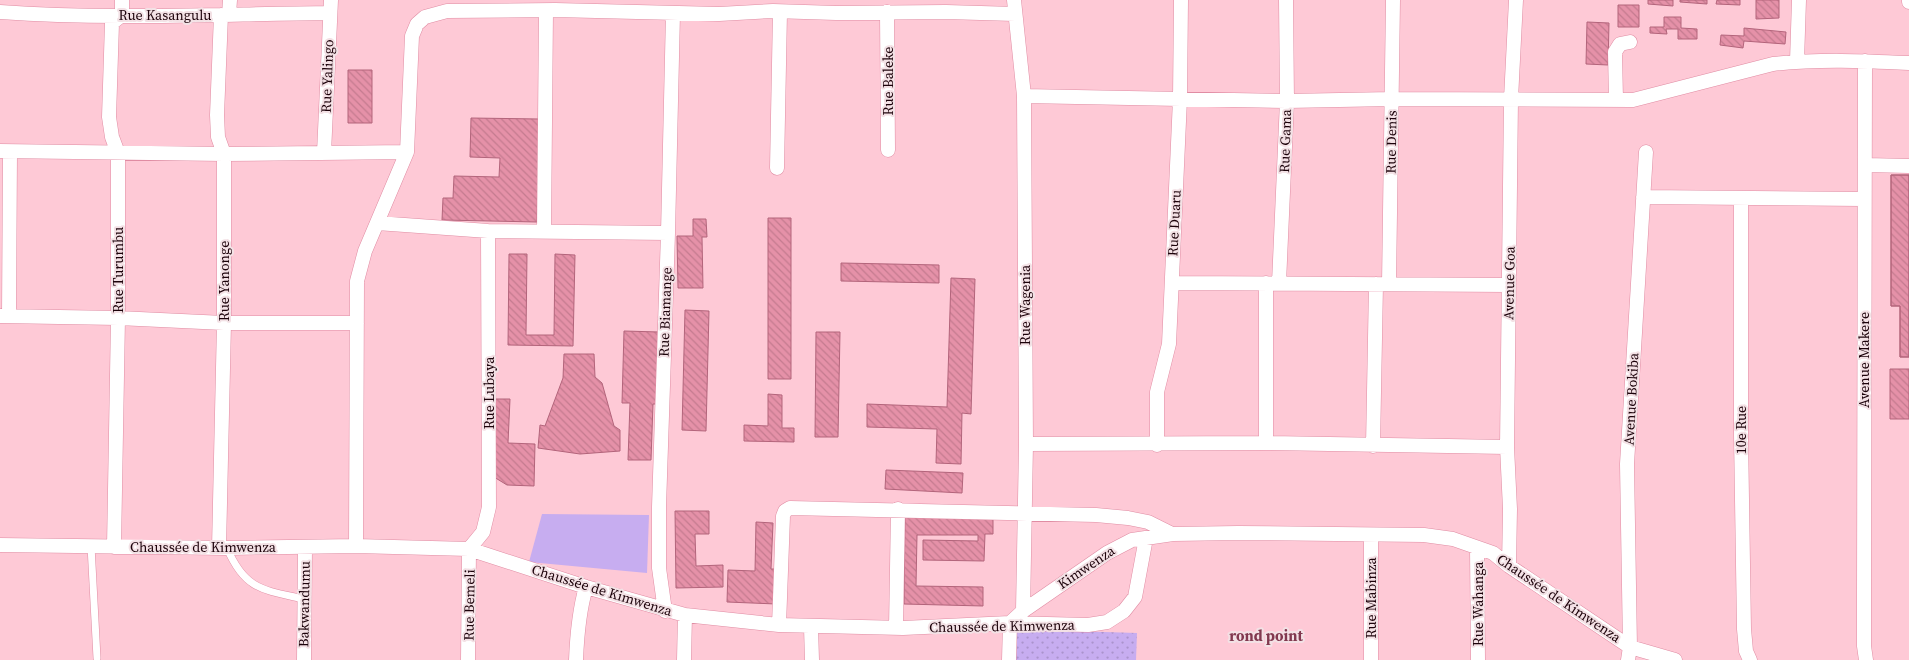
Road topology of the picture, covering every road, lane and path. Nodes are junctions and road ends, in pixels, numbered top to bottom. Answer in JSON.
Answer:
{"nodes":[{"id":1,"x":122,"y":0,"type":"edge"},
{"id":2,"x":1014,"y":0,"type":"edge"},
{"id":3,"x":1180,"y":0,"type":"edge"},
{"id":4,"x":1286,"y":0,"type":"edge"},
{"id":5,"x":1393,"y":0,"type":"edge"},
{"id":6,"x":1516,"y":0,"type":"edge"},
{"id":7,"x":1799,"y":0,"type":"edge"},
{"id":8,"x":447,"y":6,"type":"edge"},
{"id":9,"x":15,"y":7,"type":"edge"},
{"id":10,"x":330,"y":7,"type":"edge"},
{"id":11,"x":552,"y":7,"type":"edge"},
{"id":12,"x":667,"y":8,"type":"edge"},
{"id":13,"x":776,"y":8,"type":"edge"},
{"id":14,"x":879,"y":8,"type":"edge"},
{"id":15,"x":227,"y":10,"type":"edge"},
{"id":16,"x":0,"y":12,"type":"edge"},
{"id":17,"x":1015,"y":14,"type":"junction"},
{"id":18,"x":122,"y":16,"type":"junction"},
{"id":19,"x":1630,"y":42,"type":"dead end"},
{"id":20,"x":1797,"y":61,"type":"junction"},
{"id":21,"x":1865,"y":61,"type":"junction"},
{"id":22,"x":1909,"y":63,"type":"edge"},
{"id":23,"x":1024,"y":96,"type":"junction"},
{"id":24,"x":1180,"y":99,"type":"junction"},
{"id":25,"x":1392,"y":99,"type":"junction"},
{"id":26,"x":1511,"y":99,"type":"junction"},
{"id":27,"x":1616,"y":100,"type":"junction"},
{"id":28,"x":1287,"y":101,"type":"junction"},
{"id":29,"x":888,"y":150,"type":"dead end"},
{"id":30,"x":5,"y":151,"type":"edge"},
{"id":31,"x":407,"y":152,"type":"junction"},
{"id":32,"x":1646,"y":152,"type":"dead end"},
{"id":33,"x":118,"y":153,"type":"junction"},
{"id":34,"x":324,"y":153,"type":"junction"},
{"id":35,"x":224,"y":154,"type":"junction"},
{"id":36,"x":1866,"y":165,"type":"junction"},
{"id":37,"x":1909,"y":166,"type":"edge"},
{"id":38,"x":777,"y":168,"type":"dead end"},
{"id":39,"x":1643,"y":197,"type":"junction"},
{"id":40,"x":1741,"y":198,"type":"junction"},
{"id":41,"x":1863,"y":199,"type":"junction"},
{"id":42,"x":377,"y":223,"type":"junction"},
{"id":43,"x":488,"y":231,"type":"junction"},
{"id":44,"x":544,"y":232,"type":"junction"},
{"id":45,"x":668,"y":233,"type":"junction"},
{"id":46,"x":1172,"y":283,"type":"junction"},
{"id":47,"x":1273,"y":283,"type":"junction"},
{"id":48,"x":1382,"y":284,"type":"junction"},
{"id":49,"x":1509,"y":285,"type":"junction"},
{"id":50,"x":4,"y":316,"type":"edge"},
{"id":51,"x":118,"y":318,"type":"junction"},
{"id":52,"x":224,"y":323,"type":"junction"},
{"id":53,"x":357,"y":323,"type":"junction"},
{"id":54,"x":1266,"y":443,"type":"junction"},
{"id":55,"x":1026,"y":444,"type":"junction"},
{"id":56,"x":1156,"y":445,"type":"junction"},
{"id":57,"x":1373,"y":446,"type":"junction"},
{"id":58,"x":1507,"y":447,"type":"junction"},
{"id":59,"x":898,"y":509,"type":"junction"},
{"id":60,"x":1024,"y":513,"type":"junction"},
{"id":61,"x":1172,"y":534,"type":"junction"},
{"id":62,"x":1371,"y":536,"type":"junction"},
{"id":63,"x":1146,"y":538,"type":"junction"},
{"id":64,"x":0,"y":545,"type":"edge"},
{"id":65,"x":91,"y":546,"type":"junction"},
{"id":66,"x":356,"y":546,"type":"junction"},
{"id":67,"x":114,"y":547,"type":"junction"},
{"id":68,"x":223,"y":548,"type":"junction"},
{"id":69,"x":305,"y":548,"type":"junction"},
{"id":70,"x":1477,"y":548,"type":"junction"},
{"id":71,"x":470,"y":549,"type":"junction"},
{"id":72,"x":1509,"y":566,"type":"junction"},
{"id":73,"x":586,"y":587,"type":"junction"},
{"id":74,"x":304,"y":599,"type":"junction"},
{"id":75,"x":665,"y":610,"type":"junction"},
{"id":76,"x":1023,"y":611,"type":"junction"},
{"id":77,"x":685,"y":615,"type":"junction"},
{"id":78,"x":1010,"y":624,"type":"junction"},
{"id":79,"x":779,"y":625,"type":"junction"},
{"id":80,"x":811,"y":627,"type":"junction"},
{"id":81,"x":896,"y":628,"type":"junction"},
{"id":82,"x":1629,"y":653,"type":"edge"},
{"id":83,"x":97,"y":658,"type":"dead end"},
{"id":84,"x":304,"y":660,"type":"edge"},
{"id":85,"x":468,"y":660,"type":"edge"},
{"id":86,"x":576,"y":660,"type":"edge"},
{"id":87,"x":684,"y":660,"type":"edge"},
{"id":88,"x":812,"y":660,"type":"edge"},
{"id":89,"x":1009,"y":660,"type":"edge"},
{"id":90,"x":1371,"y":660,"type":"edge"},
{"id":91,"x":1478,"y":660,"type":"edge"},
{"id":92,"x":1675,"y":660,"type":"edge"},
{"id":93,"x":1750,"y":660,"type":"edge"},
{"id":94,"x":1866,"y":660,"type":"edge"}],
"edges":[{"from":1,"to":18,"type":"street","name":"Rue Turumbu"},
{"from":2,"to":17,"type":"street","name":"Rue Wagenia"},
{"from":3,"to":24,"type":"street","name":"Rue Duaru"},
{"from":4,"to":28,"type":"street","name":"Rue Gama"},
{"from":5,"to":25,"type":"street","name":"Rue Denis"},
{"from":6,"to":26,"type":"street","name":"Avenue Goa"},
{"from":7,"to":20,"type":"street"},
{"from":8,"to":11,"type":"street"},
{"from":8,"to":31,"type":"street"},
{"from":9,"to":16,"type":"street","name":"Rue Kasangulu"},
{"from":9,"to":18,"type":"street","name":"Rue Kasangulu"},
{"from":10,"to":15,"type":"street","name":"Rue Kasangulu"},
{"from":10,"to":34,"type":"street","name":"Rue Yalingo"},
{"from":11,"to":12,"type":"street"},
{"from":11,"to":44,"type":"street"},
{"from":12,"to":13,"type":"street"},
{"from":12,"to":45,"type":"street","name":"Rue Biamange"},
{"from":13,"to":14,"type":"street"},
{"from":13,"to":38,"type":"street"},
{"from":14,"to":17,"type":"street"},
{"from":14,"to":29,"type":"street","name":"Rue Baleke"},
{"from":15,"to":18,"type":"street","name":"Rue Kasangulu"},
{"from":15,"to":35,"type":"street","name":"Rue Yanonge"},
{"from":17,"to":23,"type":"street","name":"Rue Wagenia"},
{"from":18,"to":33,"type":"street","name":"Rue Turumbu"},
{"from":19,"to":27,"type":"street"},
{"from":20,"to":21,"type":"street"},
{"from":20,"to":27,"type":"street"},
{"from":21,"to":22,"type":"street"},
{"from":21,"to":36,"type":"street","name":"Avenue Makere"},
{"from":23,"to":24,"type":"street"},
{"from":23,"to":55,"type":"street","name":"Rue Wagenia"},
{"from":24,"to":28,"type":"street"},
{"from":24,"to":46,"type":"street","name":"Rue Duaru"},
{"from":25,"to":26,"type":"street"},
{"from":25,"to":28,"type":"street"},
{"from":25,"to":48,"type":"street","name":"Rue Denis"},
{"from":26,"to":27,"type":"street"},
{"from":26,"to":49,"type":"street","name":"Avenue Goa"},
{"from":28,"to":47,"type":"street","name":"Rue Gama"},
{"from":30,"to":33,"type":"street"},
{"from":30,"to":50,"type":"street"},
{"from":31,"to":34,"type":"street"},
{"from":31,"to":42,"type":"street"},
{"from":32,"to":39,"type":"street","name":"Avenue Bokiba"},
{"from":33,"to":35,"type":"street"},
{"from":33,"to":51,"type":"street","name":"Rue Turumbu"},
{"from":34,"to":35,"type":"street"},
{"from":35,"to":52,"type":"street","name":"Rue Yanonge"},
{"from":36,"to":37,"type":"street"},
{"from":36,"to":41,"type":"street","name":"Avenue Makere"},
{"from":39,"to":40,"type":"street"},
{"from":39,"to":82,"type":"street","name":"Avenue Bokiba"},
{"from":40,"to":41,"type":"street"},
{"from":40,"to":93,"type":"street","name":"10e Rue"},
{"from":41,"to":94,"type":"street","name":"Avenue Makere"},
{"from":42,"to":43,"type":"street"},
{"from":42,"to":53,"type":"street"},
{"from":43,"to":44,"type":"street"},
{"from":43,"to":71,"type":"street","name":"Rue Lubaya"},
{"from":44,"to":45,"type":"street"},
{"from":45,"to":75,"type":"street","name":"Rue Biamange"},
{"from":46,"to":47,"type":"street"},
{"from":46,"to":56,"type":"street","name":"Rue Duaru"},
{"from":47,"to":48,"type":"street"},
{"from":47,"to":54,"type":"street","name":"Rue Gama"},
{"from":48,"to":49,"type":"street"},
{"from":48,"to":57,"type":"street","name":"Rue Denis"},
{"from":49,"to":58,"type":"street","name":"Avenue Goa"},
{"from":50,"to":51,"type":"street"},
{"from":51,"to":52,"type":"street"},
{"from":51,"to":67,"type":"street","name":"Rue Turumbu"},
{"from":52,"to":53,"type":"street"},
{"from":52,"to":68,"type":"street","name":"Rue Yanonge"},
{"from":53,"to":66,"type":"street"},
{"from":54,"to":56,"type":"street"},
{"from":54,"to":57,"type":"street"},
{"from":55,"to":56,"type":"street"},
{"from":55,"to":60,"type":"street","name":"Rue Wagenia"},
{"from":57,"to":58,"type":"street"},
{"from":58,"to":72,"type":"street","name":"Avenue Goa"},
{"from":59,"to":60,"type":"street"},
{"from":59,"to":79,"type":"street"},
{"from":59,"to":81,"type":"street"},
{"from":60,"to":61,"type":"street"},
{"from":60,"to":76,"type":"street","name":"Rue Wagenia"},
{"from":61,"to":62,"type":"street","name":"Chaussée de Kimwenza"},
{"from":61,"to":63,"type":"street","name":"Kimwenza"},
{"from":62,"to":70,"type":"street","name":"Chaussée de Kimwenza"},
{"from":62,"to":90,"type":"street","name":"Rue Mabinza"},
{"from":63,"to":76,"type":"street","name":"Kimwenza"},
{"from":63,"to":78,"type":"street","name":"Chaussée de Kimwenza"},
{"from":64,"to":65,"type":"street","name":"Chaussée de Kimwenza"},
{"from":65,"to":67,"type":"street","name":"Chaussée de Kimwenza"},
{"from":65,"to":83,"type":"lane"},
{"from":66,"to":69,"type":"street","name":"Chaussée de Kimwenza"},
{"from":66,"to":71,"type":"street","name":"Chaussée de Kimwenza"},
{"from":67,"to":68,"type":"street","name":"Chaussée de Kimwenza"},
{"from":68,"to":69,"type":"street","name":"Chaussée de Kimwenza"},
{"from":68,"to":74,"type":"lane"},
{"from":69,"to":74,"type":"street","name":"Bakwandumu"},
{"from":70,"to":72,"type":"street","name":"Chaussée de Kimwenza"},
{"from":70,"to":91,"type":"street","name":"Rue Wahanga"},
{"from":71,"to":73,"type":"street","name":"Chaussée de Kimwenza"},
{"from":71,"to":85,"type":"street","name":"Rue Bemeli"},
{"from":72,"to":82,"type":"street","name":"Chaussée de Kimwenza"},
{"from":73,"to":75,"type":"street","name":"Chaussée de Kimwenza"},
{"from":73,"to":86,"type":"street"},
{"from":74,"to":84,"type":"street","name":"Bakwandumu"},
{"from":75,"to":77,"type":"street","name":"Chaussée de Kimwenza"},
{"from":76,"to":78,"type":"street","name":"Kimwenza"},
{"from":77,"to":79,"type":"street","name":"Chaussée de Kimwenza"},
{"from":77,"to":87,"type":"street"},
{"from":78,"to":81,"type":"street","name":"Chaussée de Kimwenza"},
{"from":78,"to":89,"type":"street"},
{"from":79,"to":80,"type":"street","name":"Chaussée de Kimwenza"},
{"from":80,"to":81,"type":"street","name":"Chaussée de Kimwenza"},
{"from":80,"to":88,"type":"street"},
{"from":82,"to":92,"type":"street","name":"Chaussée de Kimwenza"}]}
